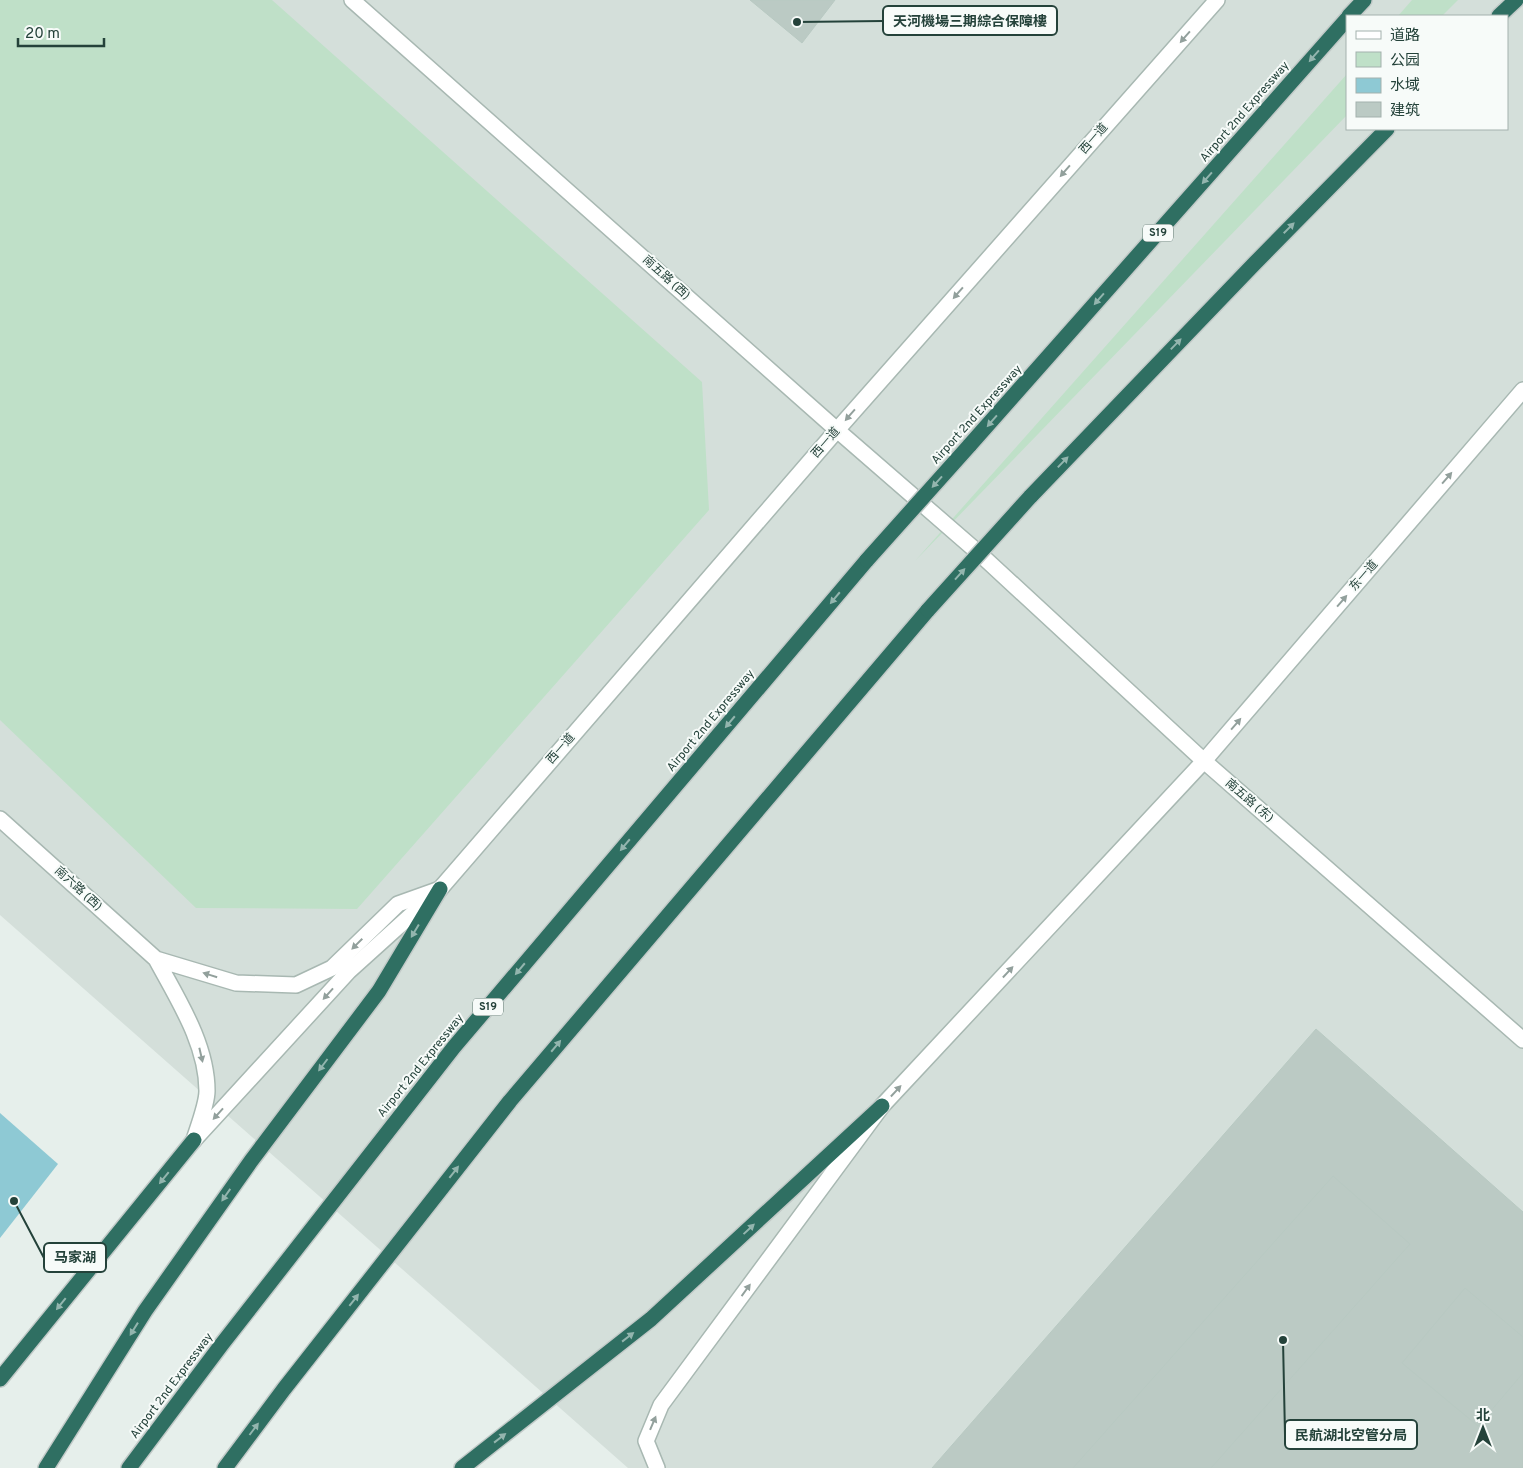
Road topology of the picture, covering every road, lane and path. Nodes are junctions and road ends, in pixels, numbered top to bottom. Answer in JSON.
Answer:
{"nodes":[{"id":1,"x":352,"y":0,"type":"edge"},
{"id":2,"x":1217,"y":0,"type":"edge"},
{"id":3,"x":1364,"y":0,"type":"edge"},
{"id":4,"x":1516,"y":0,"type":"edge"},
{"id":5,"x":1351,"y":15,"type":"edge"},
{"id":6,"x":1500,"y":15,"type":"edge"},
{"id":7,"x":1346,"y":20,"type":"edge"},
{"id":8,"x":1386,"y":130,"type":"edge"},
{"id":9,"x":1523,"y":390,"type":"edge"},
{"id":10,"x":837,"y":430,"type":"junction"},
{"id":11,"x":980,"y":555,"type":"joint"},
{"id":12,"x":1204,"y":762,"type":"junction"},
{"id":13,"x":0,"y":820,"type":"edge"},
{"id":14,"x":440,"y":889,"type":"junction"},
{"id":15,"x":156,"y":959,"type":"junction"},
{"id":16,"x":1523,"y":1040,"type":"edge"},
{"id":17,"x":882,"y":1106,"type":"junction"},
{"id":18,"x":194,"y":1140,"type":"junction"},
{"id":19,"x":0,"y":1379,"type":"edge"},
{"id":20,"x":46,"y":1468,"type":"edge"},
{"id":21,"x":129,"y":1468,"type":"edge"},
{"id":22,"x":225,"y":1468,"type":"edge"},
{"id":23,"x":462,"y":1468,"type":"edge"},
{"id":24,"x":657,"y":1468,"type":"edge"}],
"edges":[{"from":1,"to":10,"type":"street","name":"南五路 (西)"},
{"from":2,"to":10,"type":"street","name":"西一道","one_way":true},
{"from":3,"to":5,"type":"highway"},
{"from":4,"to":6,"type":"highway"},
{"from":7,"to":21,"type":"highway","name":"Airport 2nd Expressway","number":"S19","one_way":true,"bridge":true},
{"from":22,"to":8,"type":"highway","one_way":true,"bridge":true},
{"from":12,"to":9,"type":"street","name":"东一道","one_way":true},
{"from":10,"to":11,"type":"street","name":"南五路 (西)"},
{"from":10,"to":14,"type":"street","name":"西一道"},
{"from":11,"to":12,"type":"street","name":"南五路 (东)"},
{"from":12,"to":16,"type":"street","name":"南五路 (东)"},
{"from":17,"to":12,"type":"street","name":"东一道","one_way":true},
{"from":13,"to":15,"type":"street","name":"南六路 (西)"},
{"from":14,"to":15,"type":"street","one_way":true},
{"from":14,"to":18,"type":"street","name":"西一道","one_way":true},
{"from":14,"to":20,"type":"highway","one_way":true},
{"from":15,"to":18,"type":"street","one_way":true},
{"from":23,"to":17,"type":"highway","one_way":true},
{"from":24,"to":17,"type":"street","name":"东一道","one_way":true},
{"from":18,"to":19,"type":"highway","one_way":true}]}
